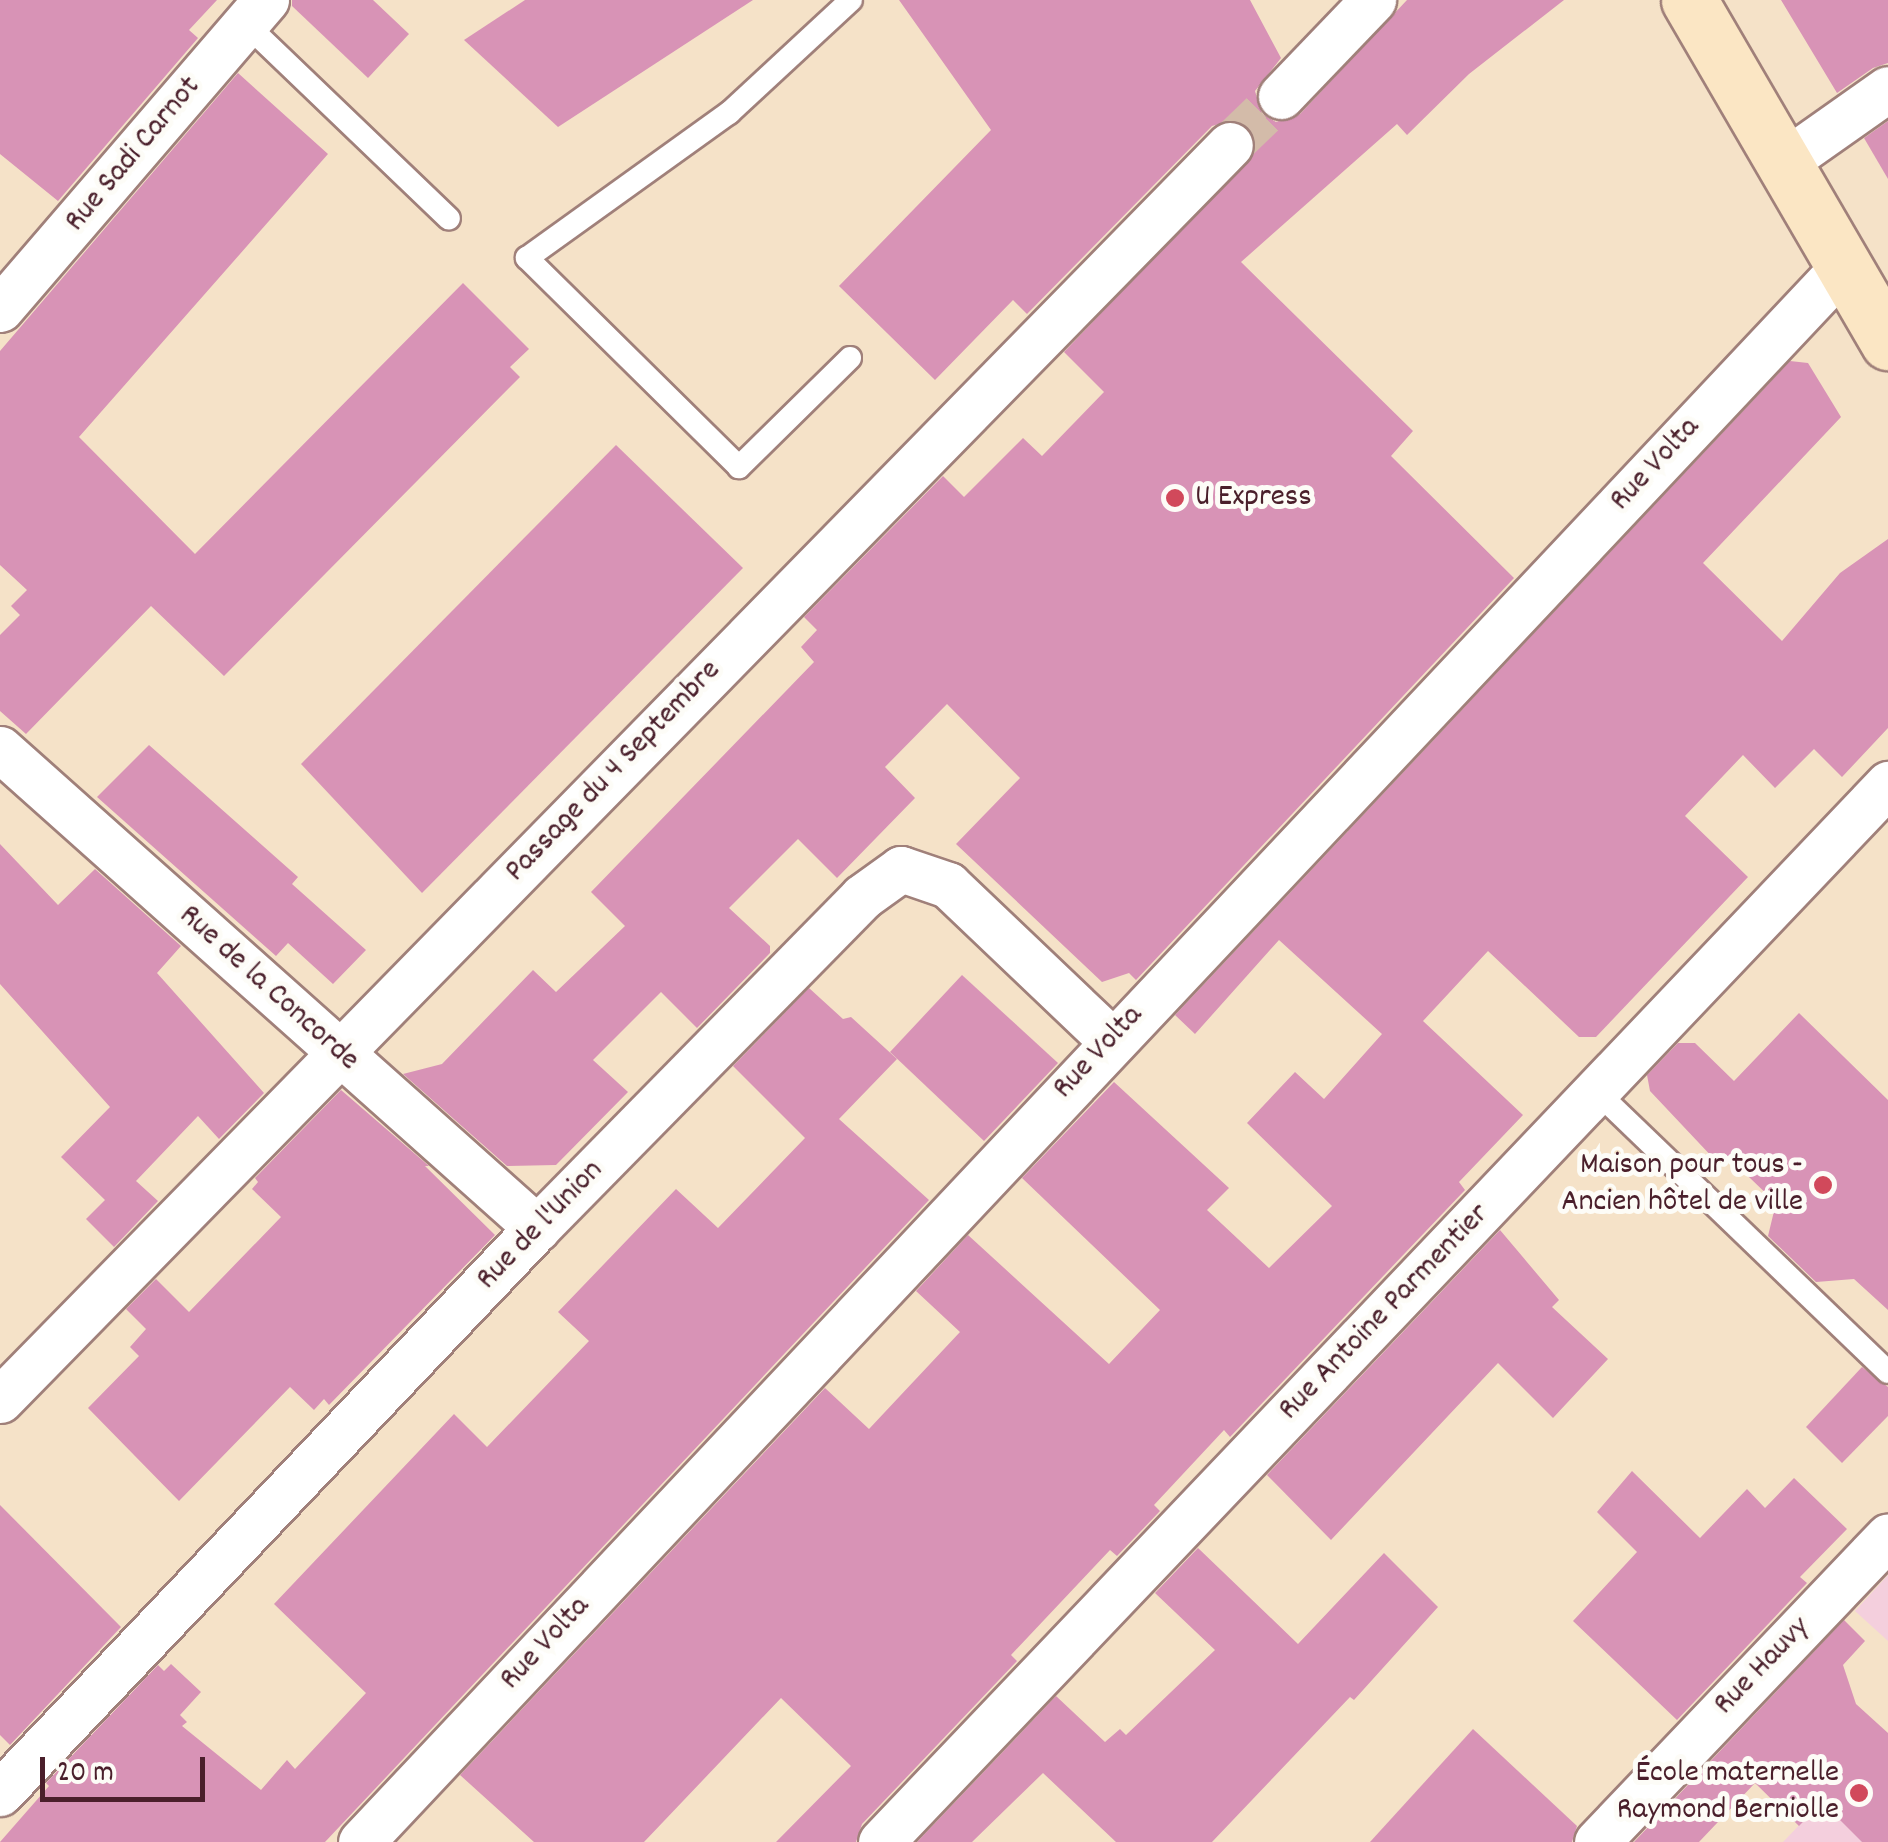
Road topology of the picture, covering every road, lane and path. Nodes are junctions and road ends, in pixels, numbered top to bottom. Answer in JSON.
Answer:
{"nodes":[{"id":1,"x":851,"y":0,"type":"edge"},
{"id":2,"x":1373,"y":0,"type":"edge"},
{"id":3,"x":1689,"y":0,"type":"edge"},
{"id":4,"x":256,"y":12,"type":"edge"},
{"id":5,"x":1888,"y":89,"type":"edge"},
{"id":6,"x":1281,"y":96,"type":"tunnel mouth"},
{"id":7,"x":1230,"y":145,"type":"tunnel mouth"},
{"id":8,"x":1783,"y":163,"type":"junction"},
{"id":9,"x":449,"y":219,"type":"dead end"},
{"id":10,"x":1842,"y":268,"type":"junction"},
{"id":11,"x":0,"y":308,"type":"edge"},
{"id":12,"x":1888,"y":342,"type":"edge"},
{"id":13,"x":850,"y":358,"type":"dead end"},
{"id":14,"x":0,"y":749,"type":"edge"},
{"id":15,"x":1888,"y":784,"type":"edge"},
{"id":16,"x":1112,"y":1040,"type":"junction"},
{"id":17,"x":340,"y":1054,"type":"junction"},
{"id":18,"x":1596,"y":1091,"type":"junction"},
{"id":19,"x":537,"y":1228,"type":"junction"},
{"id":20,"x":1888,"y":1372,"type":"edge"},
{"id":21,"x":0,"y":1400,"type":"edge"},
{"id":22,"x":1888,"y":1536,"type":"edge"},
{"id":23,"x":0,"y":1793,"type":"edge"},
{"id":24,"x":361,"y":1842,"type":"edge"},
{"id":25,"x":881,"y":1842,"type":"edge"},
{"id":26,"x":1597,"y":1842,"type":"edge"}],
"edges":[{"from":1,"to":13,"type":"lane"},
{"from":2,"to":6,"type":"street"},
{"from":3,"to":8,"type":"main road"},
{"from":4,"to":9,"type":"lane"},
{"from":4,"to":11,"type":"street","name":"Rue Sadi Carnot"},
{"from":5,"to":8,"type":"street"},
{"from":7,"to":17,"type":"street","name":"Passage du 4 Septembre"},
{"from":8,"to":10,"type":"main road"},
{"from":10,"to":12,"type":"main road"},
{"from":10,"to":16,"type":"street","name":"Rue Volta"},
{"from":14,"to":17,"type":"street","name":"Rue de la Concorde"},
{"from":15,"to":18,"type":"street","name":"Rue Antoine Parmentier"},
{"from":16,"to":19,"type":"street","name":"Rue de l'Union"},
{"from":16,"to":24,"type":"street","name":"Rue Volta"},
{"from":17,"to":19,"type":"street","name":"Rue de la Concorde"},
{"from":17,"to":21,"type":"street","name":"Passage du 4 Septembre"},
{"from":18,"to":20,"type":"lane"},
{"from":18,"to":25,"type":"street","name":"Rue Antoine Parmentier"},
{"from":19,"to":23,"type":"street","name":"Rue de l'Union"},
{"from":22,"to":26,"type":"street","name":"Rue Hauvy"}]}
